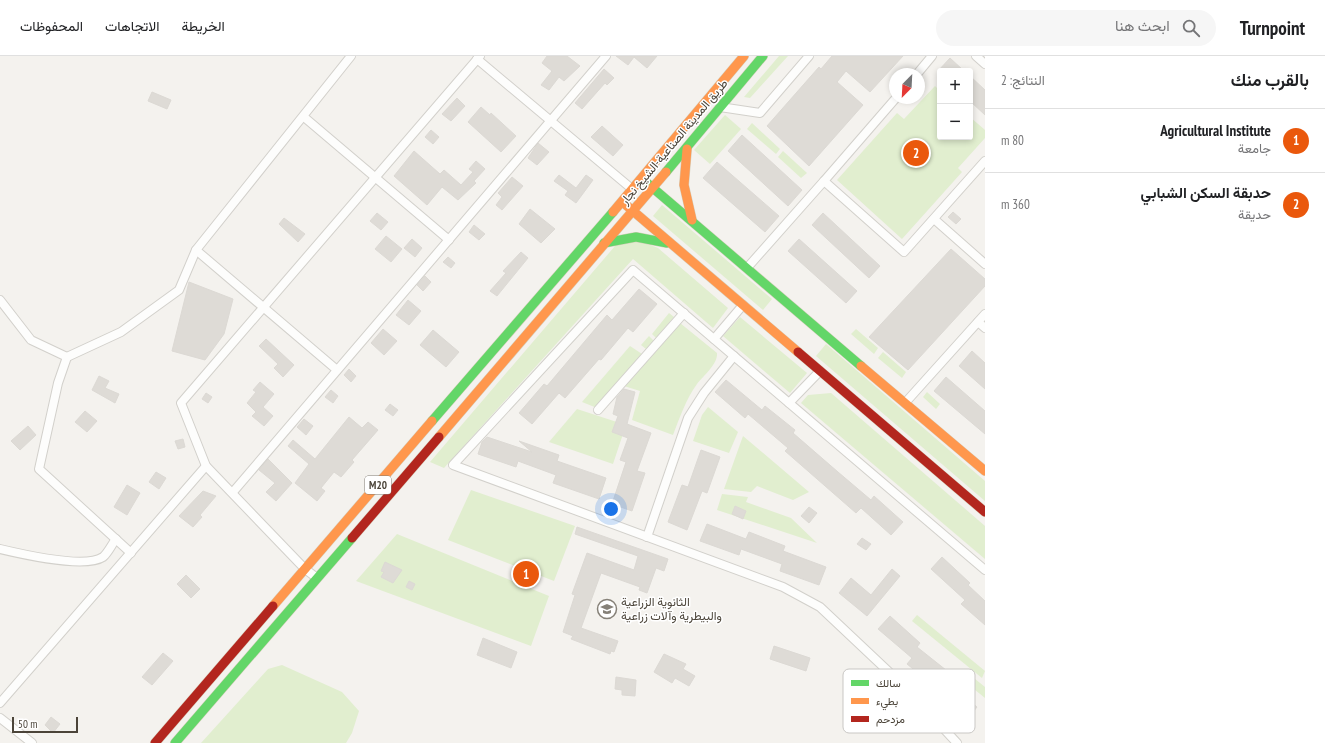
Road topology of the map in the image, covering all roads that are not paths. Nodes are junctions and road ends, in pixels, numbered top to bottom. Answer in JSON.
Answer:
{"nodes":[{"id":1,"x":351,"y":56,"type":"edge"},
{"id":2,"x":606,"y":56,"type":"edge"},
{"id":3,"x":744,"y":56,"type":"edge"},
{"id":4,"x":762,"y":56,"type":"edge"},
{"id":5,"x":809,"y":56,"type":"edge"},
{"id":6,"x":932,"y":56,"type":"edge"},
{"id":7,"x":976,"y":56,"type":"edge"},
{"id":8,"x":478,"y":57,"type":"edge"},
{"id":9,"x":985,"y":64,"type":"edge"},
{"id":10,"x":922,"y":68,"type":"edge"},
{"id":11,"x":891,"y":104,"type":"edge"},
{"id":12,"x":720,"y":108,"type":"junction"},
{"id":13,"x":304,"y":117,"type":"junction"},
{"id":14,"x":551,"y":120,"type":"junction"},
{"id":15,"x":687,"y":147,"type":"junction"},
{"id":16,"x":985,"y":161,"type":"edge"},
{"id":17,"x":375,"y":177,"type":"junction"},
{"id":18,"x":642,"y":178,"type":"junction"},
{"id":19,"x":824,"y":181,"type":"junction"},
{"id":20,"x":653,"y":188,"type":"junction"},
{"id":21,"x":632,"y":189,"type":"junction"},
{"id":22,"x":622,"y":201,"type":"junction"},
{"id":23,"x":632,"y":210,"type":"junction"},
{"id":24,"x":934,"y":219,"type":"junction"},
{"id":25,"x":692,"y":221,"type":"junction"},
{"id":26,"x":449,"y":240,"type":"junction"},
{"id":27,"x":604,"y":243,"type":"junction"},
{"id":28,"x":672,"y":244,"type":"junction"},
{"id":29,"x":196,"y":250,"type":"junction"},
{"id":30,"x":985,"y":264,"type":"edge"},
{"id":31,"x":747,"y":268,"type":"junction"},
{"id":32,"x":0,"y":300,"type":"edge"},
{"id":33,"x":743,"y":305,"type":"junction"},
{"id":34,"x":264,"y":307,"type":"junction"},
{"id":35,"x":684,"y":313,"type":"junction"},
{"id":36,"x":985,"y":314,"type":"edge"},
{"id":37,"x":978,"y":322,"type":"junction"},
{"id":38,"x":985,"y":328,"type":"edge"},
{"id":39,"x":714,"y":339,"type":"junction"},
{"id":40,"x":734,"y":356,"type":"junction"},
{"id":41,"x":67,"y":357,"type":"junction"},
{"id":42,"x":337,"y":370,"type":"junction"},
{"id":43,"x":820,"y":371,"type":"junction"},
{"id":44,"x":790,"y":403,"type":"junction"},
{"id":45,"x":905,"y":403,"type":"junction"},
{"id":46,"x":598,"y":410,"type":"dead end"},
{"id":47,"x":206,"y":466,"type":"junction"},
{"id":48,"x":985,"y":471,"type":"edge"},
{"id":49,"x":233,"y":492,"type":"junction"},
{"id":50,"x":985,"y":512,"type":"edge"},
{"id":51,"x":647,"y":537,"type":"junction"},
{"id":52,"x":116,"y":539,"type":"junction"},
{"id":53,"x":0,"y":549,"type":"edge"},
{"id":54,"x":131,"y":553,"type":"junction"},
{"id":55,"x":305,"y":569,"type":"junction"},
{"id":56,"x":985,"y":570,"type":"edge"},
{"id":57,"x":317,"y":578,"type":"junction"},
{"id":58,"x":886,"y":669,"type":"edge"},
{"id":59,"x":0,"y":703,"type":"edge"},
{"id":60,"x":0,"y":718,"type":"edge"},
{"id":61,"x":948,"y":733,"type":"edge"},
{"id":62,"x":32,"y":743,"type":"edge"},
{"id":63,"x":155,"y":743,"type":"edge"},
{"id":64,"x":174,"y":743,"type":"edge"},
{"id":65,"x":957,"y":743,"type":"edge"}],
"edges":[{"from":1,"to":13,"type":"street"},
{"from":2,"to":14,"type":"street"},
{"from":3,"to":18,"type":"main road"},
{"from":4,"to":12,"type":"main road","name":"طريق المدينة الصناعية-الشيخ نجار"},
{"from":5,"to":12,"type":"street"},
{"from":6,"to":10,"type":"street"},
{"from":7,"to":9,"type":"street"},
{"from":8,"to":14,"type":"street"},
{"from":8,"to":17,"type":"street"},
{"from":11,"to":19,"type":"street"},
{"from":12,"to":15,"type":"main road","name":"طريق المدينة الصناعية-الشيخ نجار"},
{"from":13,"to":17,"type":"street"},
{"from":13,"to":29,"type":"street"},
{"from":14,"to":21,"type":"street"},
{"from":14,"to":26,"type":"street"},
{"from":15,"to":20,"type":"main road","name":"طريق المدينة الصناعية-الشيخ نجار"},
{"from":15,"to":25,"type":"main road"},
{"from":16,"to":24,"type":"street"},
{"from":17,"to":26,"type":"street"},
{"from":17,"to":34,"type":"street"},
{"from":18,"to":20,"type":"main road"},
{"from":18,"to":21,"type":"main road"},
{"from":19,"to":24,"type":"street"},
{"from":19,"to":31,"type":"street"},
{"from":20,"to":23,"type":"main road","name":"طريق المدينة الصناعية-الشيخ نجار"},
{"from":20,"to":25,"type":"main road"},
{"from":21,"to":22,"type":"main road"},
{"from":22,"to":23,"type":"main road"},
{"from":22,"to":55,"type":"main road","number":"M20"},
{"from":23,"to":27,"type":"main road","name":"طريق المدينة الصناعية-الشيخ نجار"},
{"from":23,"to":28,"type":"main road"},
{"from":24,"to":30,"type":"street"},
{"from":25,"to":31,"type":"main road"},
{"from":26,"to":42,"type":"street"},
{"from":27,"to":28,"type":"main road"},
{"from":27,"to":57,"type":"main road","number":"M20"},
{"from":28,"to":33,"type":"main road"},
{"from":29,"to":34,"type":"street"},
{"from":29,"to":41,"type":"street"},
{"from":31,"to":45,"type":"main road"},
{"from":32,"to":41,"type":"street"},
{"from":33,"to":39,"type":"street"},
{"from":33,"to":43,"type":"main road"},
{"from":34,"to":42,"type":"street"},
{"from":34,"to":47,"type":"street"},
{"from":35,"to":39,"type":"street"},
{"from":35,"to":46,"type":"street"},
{"from":35,"to":51,"type":"street"},
{"from":36,"to":37,"type":"street"},
{"from":37,"to":38,"type":"street"},
{"from":37,"to":45,"type":"street"},
{"from":39,"to":40,"type":"street"},
{"from":40,"to":44,"type":"street"},
{"from":40,"to":51,"type":"street"},
{"from":41,"to":52,"type":"street"},
{"from":42,"to":49,"type":"street"},
{"from":43,"to":44,"type":"street"},
{"from":43,"to":50,"type":"main road"},
{"from":44,"to":56,"type":"street"},
{"from":45,"to":48,"type":"main road"},
{"from":47,"to":49,"type":"street"},
{"from":47,"to":54,"type":"street"},
{"from":49,"to":55,"type":"street"},
{"from":51,"to":58,"type":"street"},
{"from":52,"to":53,"type":"street"},
{"from":52,"to":54,"type":"street"},
{"from":54,"to":59,"type":"street"},
{"from":55,"to":57,"type":"street"},
{"from":55,"to":63,"type":"main road","number":"M20"},
{"from":57,"to":64,"type":"main road","number":"M20"},
{"from":60,"to":62,"type":"street"},
{"from":61,"to":65,"type":"street"}]}
